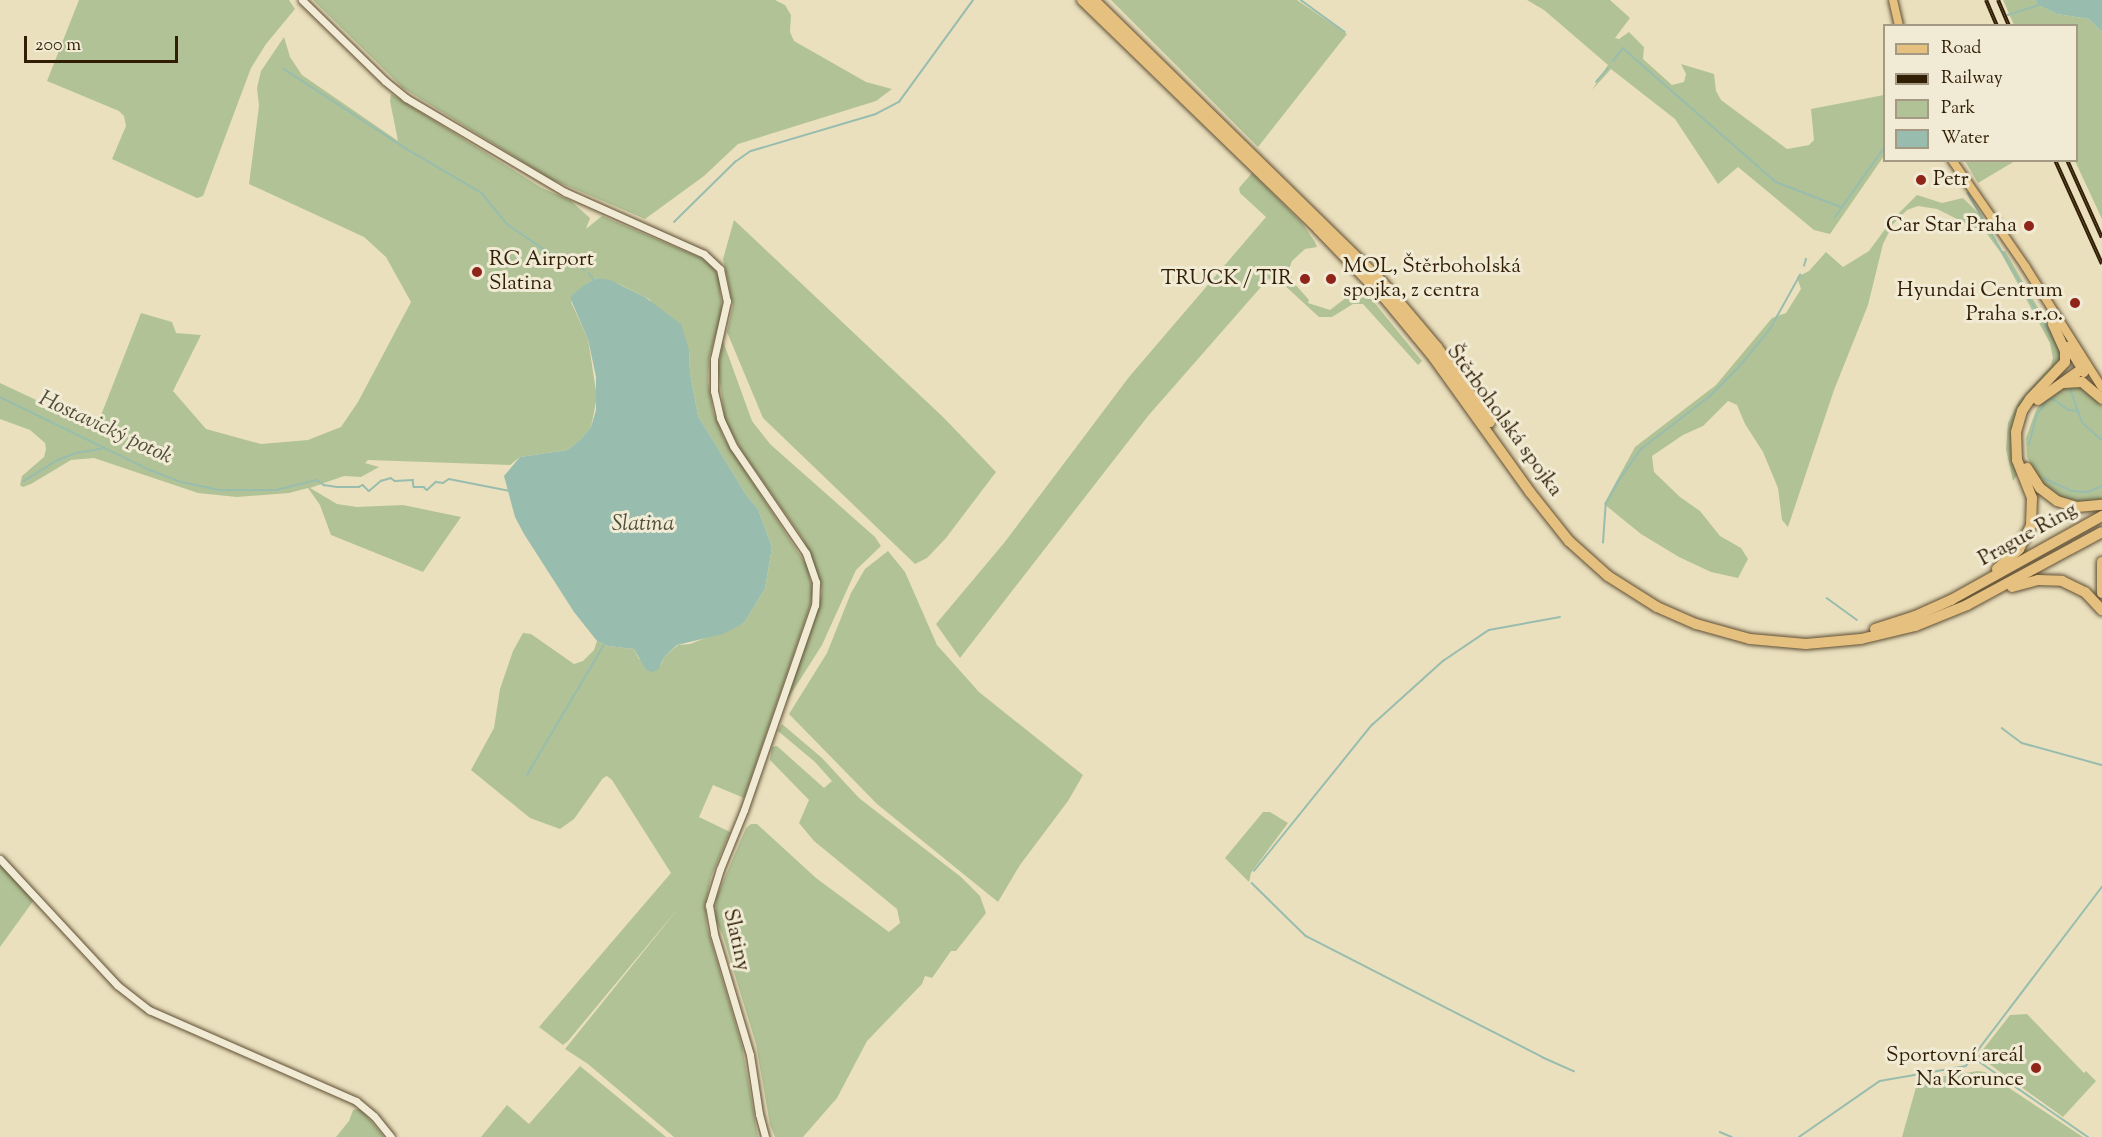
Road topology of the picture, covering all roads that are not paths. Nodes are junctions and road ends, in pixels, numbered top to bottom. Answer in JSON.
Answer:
{"nodes":[{"id":1,"x":302,"y":0,"type":"edge"},
{"id":2,"x":1082,"y":0,"type":"edge"},
{"id":3,"x":1094,"y":0,"type":"edge"},
{"id":4,"x":1893,"y":0,"type":"edge"},
{"id":5,"x":1899,"y":24,"type":"edge"},
{"id":6,"x":1953,"y":162,"type":"edge"},
{"id":7,"x":2006,"y":238,"type":"junction"},
{"id":8,"x":2054,"y":324,"type":"junction"},
{"id":9,"x":2082,"y":365,"type":"junction"},
{"id":10,"x":2102,"y":388,"type":"edge"},
{"id":11,"x":2038,"y":395,"type":"junction"},
{"id":12,"x":2102,"y":398,"type":"edge"},
{"id":13,"x":2102,"y":505,"type":"edge"},
{"id":14,"x":2102,"y":516,"type":"edge"},
{"id":15,"x":2102,"y":532,"type":"edge"},
{"id":16,"x":2102,"y":562,"type":"edge"},
{"id":17,"x":1972,"y":589,"type":"junction"},
{"id":18,"x":1992,"y":593,"type":"junction"},
{"id":19,"x":2102,"y":593,"type":"edge"},
{"id":20,"x":2102,"y":610,"type":"edge"},
{"id":21,"x":1724,"y":630,"type":"junction"},
{"id":22,"x":1738,"y":633,"type":"junction"},
{"id":23,"x":0,"y":859,"type":"edge"},
{"id":24,"x":391,"y":1137,"type":"edge"},
{"id":25,"x":765,"y":1137,"type":"edge"}],
"edges":[{"from":1,"to":25,"type":"street","name":"Slatiny"},
{"from":2,"to":21,"type":"highway","name":"Štěrboholská spojka"},
{"from":3,"to":21,"type":"highway","name":"Štěrboholská spojka"},
{"from":4,"to":5,"type":"main road"},
{"from":6,"to":7,"type":"main road"},
{"from":7,"to":8,"type":"main road"},
{"from":7,"to":9,"type":"main road"},
{"from":8,"to":9,"type":"main road"},
{"from":8,"to":11,"type":"highway"},
{"from":9,"to":10,"type":"main road"},
{"from":9,"to":11,"type":"highway"},
{"from":9,"to":12,"type":"main road"},
{"from":11,"to":12,"type":"highway"},
{"from":11,"to":13,"type":"highway"},
{"from":11,"to":17,"type":"highway"},
{"from":14,"to":17,"type":"highway","name":"Prague Ring"},
{"from":15,"to":18,"type":"highway","name":"Prague Ring"},
{"from":16,"to":19,"type":"highway"},
{"from":17,"to":22,"type":"highway","name":"Štěrboholská spojka"},
{"from":18,"to":20,"type":"highway"},
{"from":18,"to":22,"type":"highway","name":"Štěrboholská spojka"},
{"from":21,"to":22,"type":"highway","name":"Štěrboholská spojka"},
{"from":23,"to":24,"type":"street"}]}
